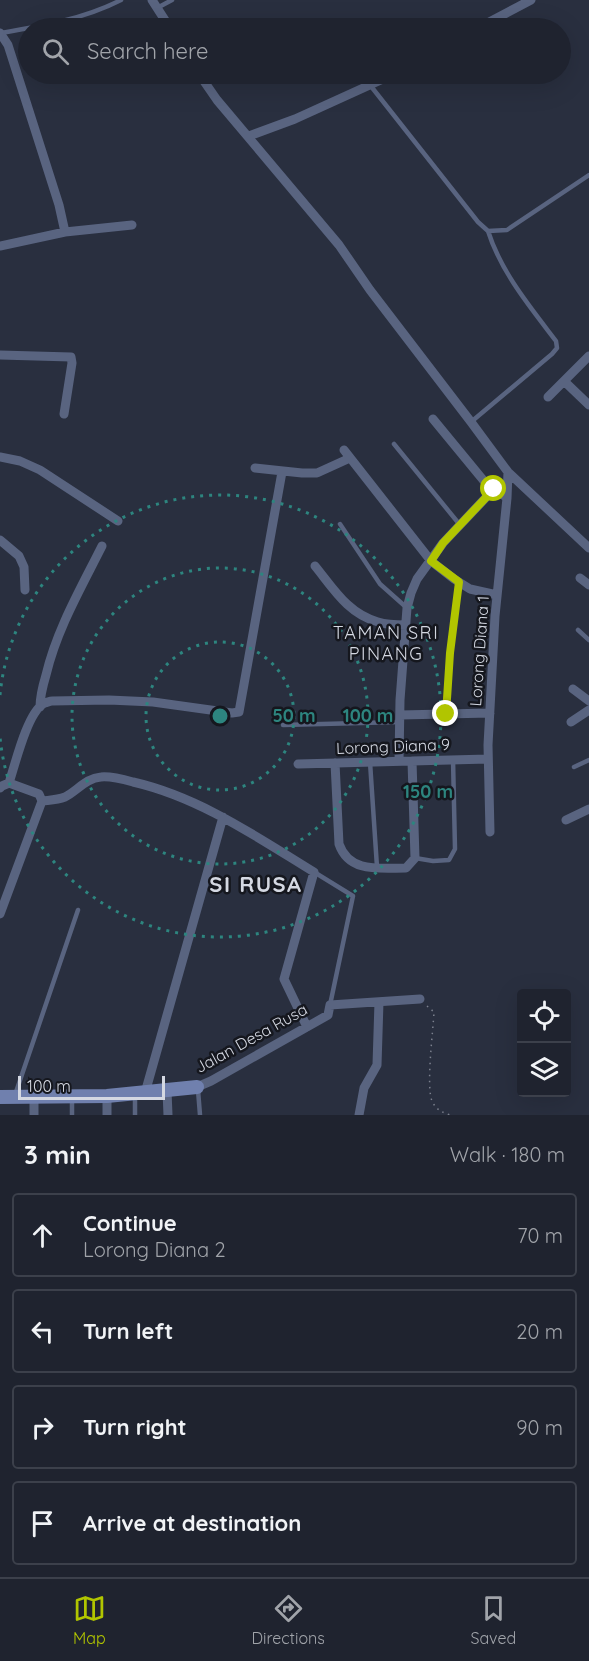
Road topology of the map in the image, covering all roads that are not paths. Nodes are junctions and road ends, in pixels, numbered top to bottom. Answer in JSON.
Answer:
{"nodes":[{"id":1,"x":121,"y":0,"type":"edge"},
{"id":2,"x":172,"y":0,"type":"edge"},
{"id":3,"x":531,"y":0,"type":"edge"},
{"id":4,"x":154,"y":4,"type":"edge"},
{"id":5,"x":73,"y":18,"type":"edge"},
{"id":6,"x":163,"y":18,"type":"edge"},
{"id":7,"x":497,"y":18,"type":"edge"},
{"id":8,"x":18,"y":29,"type":"edge"},
{"id":9,"x":0,"y":33,"type":"edge"},
{"id":10,"x":18,"y":76,"type":"edge"},
{"id":11,"x":21,"y":84,"type":"edge"},
{"id":12,"x":206,"y":84,"type":"edge"},
{"id":13,"x":370,"y":85,"type":"joint"},
{"id":14,"x":249,"y":136,"type":"junction"},
{"id":15,"x":589,"y":175,"type":"edge"},
{"id":16,"x":132,"y":225,"type":"dead end"},
{"id":17,"x":488,"y":231,"type":"junction"},
{"id":18,"x":65,"y":232,"type":"junction"},
{"id":19,"x":0,"y":246,"type":"edge"},
{"id":20,"x":0,"y":355,"type":"edge"},
{"id":21,"x":589,"y":356,"type":"edge"},
{"id":22,"x":564,"y":381,"type":"junction"},
{"id":23,"x":548,"y":397,"type":"dead end"},
{"id":24,"x":589,"y":405,"type":"edge"},
{"id":25,"x":64,"y":414,"type":"dead end"},
{"id":26,"x":433,"y":419,"type":"dead end"},
{"id":27,"x":471,"y":422,"type":"junction"},
{"id":28,"x":394,"y":444,"type":"dead end"},
{"id":29,"x":0,"y":457,"type":"edge"},
{"id":30,"x":255,"y":468,"type":"dead end"},
{"id":31,"x":282,"y":472,"type":"junction"},
{"id":32,"x":508,"y":472,"type":"junction"},
{"id":33,"x":494,"y":489,"type":"junction"},
{"id":34,"x":507,"y":498,"type":"junction"},
{"id":35,"x":118,"y":521,"type":"dead end"},
{"id":36,"x":340,"y":524,"type":"dead end"},
{"id":37,"x":460,"y":525,"type":"junction"},
{"id":38,"x":0,"y":540,"type":"edge"},
{"id":39,"x":102,"y":546,"type":"dead end"},
{"id":40,"x":589,"y":548,"type":"edge"},
{"id":41,"x":431,"y":561,"type":"junction"},
{"id":42,"x":315,"y":566,"type":"dead end"},
{"id":43,"x":580,"y":578,"type":"dead end"},
{"id":44,"x":459,"y":582,"type":"junction"},
{"id":45,"x":589,"y":585,"type":"edge"},
{"id":46,"x":25,"y":590,"type":"dead end"},
{"id":47,"x":497,"y":595,"type":"junction"},
{"id":48,"x":407,"y":608,"type":"junction"},
{"id":49,"x":406,"y":625,"type":"junction"},
{"id":50,"x":578,"y":630,"type":"dead end"},
{"id":51,"x":589,"y":640,"type":"edge"},
{"id":52,"x":573,"y":689,"type":"dead end"},
{"id":53,"x":589,"y":702,"type":"edge"},
{"id":54,"x":40,"y":707,"type":"junction"},
{"id":55,"x":589,"y":711,"type":"edge"},
{"id":56,"x":490,"y":713,"type":"junction"},
{"id":57,"x":446,"y":714,"type":"junction"},
{"id":58,"x":400,"y":719,"type":"junction"},
{"id":59,"x":571,"y":722,"type":"dead end"},
{"id":60,"x":282,"y":725,"type":"dead end"},
{"id":61,"x":453,"y":759,"type":"junction"},
{"id":62,"x":488,"y":759,"type":"junction"},
{"id":63,"x":589,"y":760,"type":"edge"},
{"id":64,"x":399,"y":761,"type":"junction"},
{"id":65,"x":412,"y":761,"type":"junction"},
{"id":66,"x":370,"y":762,"type":"junction"},
{"id":67,"x":335,"y":763,"type":"junction"},
{"id":68,"x":298,"y":764,"type":"dead end"},
{"id":69,"x":574,"y":766,"type":"dead end"},
{"id":70,"x":3,"y":786,"type":"edge"},
{"id":71,"x":42,"y":801,"type":"junction"},
{"id":72,"x":589,"y":809,"type":"edge"},
{"id":73,"x":223,"y":817,"type":"junction"},
{"id":74,"x":566,"y":819,"type":"dead end"},
{"id":75,"x":490,"y":832,"type":"dead end"},
{"id":76,"x":415,"y":858,"type":"junction"},
{"id":77,"x":377,"y":868,"type":"junction"},
{"id":78,"x":314,"y":872,"type":"junction"},
{"id":79,"x":78,"y":910,"type":"dead end"},
{"id":80,"x":0,"y":914,"type":"edge"},
{"id":81,"x":420,"y":999,"type":"road end"},
{"id":82,"x":379,"y":1002,"type":"junction"},
{"id":83,"x":330,"y":1005,"type":"junction"},
{"id":84,"x":307,"y":1027,"type":"junction"},
{"id":85,"x":197,"y":1087,"type":"junction"},
{"id":86,"x":167,"y":1091,"type":"junction"},
{"id":87,"x":140,"y":1093,"type":"junction"},
{"id":88,"x":72,"y":1096,"type":"junction"},
{"id":89,"x":107,"y":1096,"type":"junction"},
{"id":90,"x":7,"y":1097,"type":"edge"},
{"id":91,"x":34,"y":1097,"type":"junction"},
{"id":92,"x":34,"y":1115,"type":"edge"},
{"id":93,"x":72,"y":1115,"type":"edge"},
{"id":94,"x":107,"y":1115,"type":"edge"},
{"id":95,"x":135,"y":1115,"type":"edge"},
{"id":96,"x":168,"y":1115,"type":"edge"},
{"id":97,"x":200,"y":1115,"type":"edge"},
{"id":98,"x":359,"y":1115,"type":"edge"}],
"edges":[{"from":1,"to":5,"type":"lane"},
{"from":2,"to":4,"type":"lane"},
{"from":3,"to":7,"type":"street"},
{"from":4,"to":6,"type":"street"},
{"from":8,"to":9,"type":"lane"},
{"from":9,"to":10,"type":"street"},
{"from":11,"to":18,"type":"street"},
{"from":12,"to":14,"type":"street"},
{"from":13,"to":14,"type":"street"},
{"from":13,"to":17,"type":"lane"},
{"from":14,"to":27,"type":"street"},
{"from":15,"to":17,"type":"lane"},
{"from":16,"to":18,"type":"street"},
{"from":17,"to":27,"type":"lane"},
{"from":18,"to":19,"type":"street"},
{"from":20,"to":25,"type":"street"},
{"from":21,"to":22,"type":"street"},
{"from":22,"to":23,"type":"street"},
{"from":22,"to":24,"type":"street"},
{"from":26,"to":33,"type":"street"},
{"from":27,"to":32,"type":"street"},
{"from":28,"to":37,"type":"lane"},
{"from":29,"to":35,"type":"street"},
{"from":30,"to":31,"type":"street"},
{"from":31,"to":41,"type":"street"},
{"from":31,"to":54,"type":"street"},
{"from":32,"to":34,"type":"street","name":"Lorong Diana 1"},
{"from":32,"to":40,"type":"street"},
{"from":33,"to":34,"type":"street"},
{"from":33,"to":37,"type":"street"},
{"from":34,"to":47,"type":"street","name":"Lorong Diana 1"},
{"from":36,"to":48,"type":"lane"},
{"from":37,"to":41,"type":"street"},
{"from":38,"to":46,"type":"street"},
{"from":39,"to":54,"type":"street"},
{"from":41,"to":44,"type":"street"},
{"from":41,"to":48,"type":"street"},
{"from":42,"to":49,"type":"street"},
{"from":43,"to":45,"type":"street"},
{"from":44,"to":47,"type":"street"},
{"from":44,"to":57,"type":"lane"},
{"from":47,"to":56,"type":"street","name":"Lorong Diana 1"},
{"from":48,"to":49,"type":"street"},
{"from":49,"to":58,"type":"street"},
{"from":50,"to":51,"type":"lane"},
{"from":52,"to":53,"type":"street"},
{"from":54,"to":70,"type":"street"},
{"from":55,"to":59,"type":"street"},
{"from":56,"to":57,"type":"street"},
{"from":56,"to":62,"type":"street","name":"Lorong Diana 1"},
{"from":57,"to":58,"type":"street"},
{"from":58,"to":60,"type":"lane"},
{"from":58,"to":64,"type":"street"},
{"from":61,"to":62,"type":"street","name":"Lorong Diana 9"},
{"from":61,"to":65,"type":"street","name":"Lorong Diana 9"},
{"from":61,"to":76,"type":"lane"},
{"from":62,"to":75,"type":"street","name":"Lorong Diana 1"},
{"from":63,"to":69,"type":"lane"},
{"from":64,"to":65,"type":"street","name":"Lorong Diana 9"},
{"from":64,"to":66,"type":"street","name":"Lorong Diana 9"},
{"from":65,"to":76,"type":"street"},
{"from":66,"to":67,"type":"street","name":"Lorong Diana 9"},
{"from":66,"to":77,"type":"lane"},
{"from":67,"to":68,"type":"street","name":"Lorong Diana 9"},
{"from":67,"to":77,"type":"street"},
{"from":70,"to":71,"type":"street"},
{"from":71,"to":73,"type":"street"},
{"from":71,"to":80,"type":"street"},
{"from":72,"to":74,"type":"street"},
{"from":73,"to":78,"type":"street"},
{"from":73,"to":87,"type":"street"},
{"from":76,"to":77,"type":"street"},
{"from":78,"to":83,"type":"lane"},
{"from":78,"to":84,"type":"street"},
{"from":79,"to":90,"type":"lane"},
{"from":81,"to":82,"type":"street"},
{"from":82,"to":83,"type":"street"},
{"from":82,"to":98,"type":"street"},
{"from":83,"to":84,"type":"street","name":"Jalan Desa Rusa"},
{"from":84,"to":85,"type":"street","name":"Jalan Desa Rusa"},
{"from":85,"to":86,"type":"street","name":"Jalan Desa Rusa"},
{"from":85,"to":97,"type":"lane"},
{"from":86,"to":87,"type":"street","name":"Jalan Desa Rusa"},
{"from":86,"to":96,"type":"street"},
{"from":87,"to":89,"type":"street","name":"Jalan Desa Rusa"},
{"from":87,"to":95,"type":"lane"},
{"from":88,"to":89,"type":"street","name":"Jalan Desa Rusa"},
{"from":88,"to":91,"type":"street","name":"Jalan Desa Rusa"},
{"from":88,"to":93,"type":"lane"},
{"from":89,"to":94,"type":"street"},
{"from":90,"to":91,"type":"street","name":"Jalan Desa Rusa"},
{"from":91,"to":92,"type":"street"}]}
